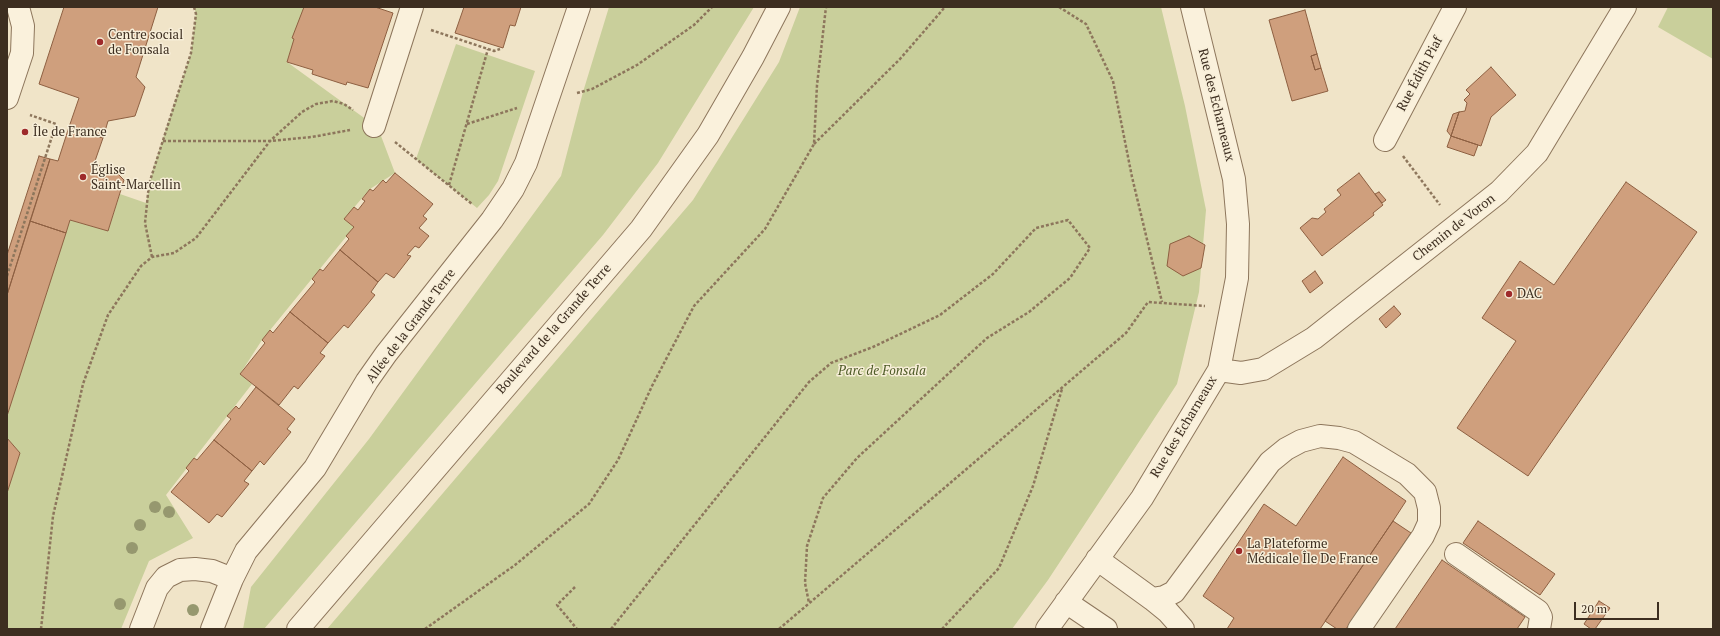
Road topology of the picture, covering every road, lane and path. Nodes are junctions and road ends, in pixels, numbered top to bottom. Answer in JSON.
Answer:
{"nodes":[{"id":1,"x":18,"y":7,"type":"edge"},
{"id":2,"x":36,"y":7,"type":"edge"},
{"id":3,"x":194,"y":7,"type":"edge"},
{"id":4,"x":579,"y":7,"type":"edge"},
{"id":5,"x":712,"y":7,"type":"edge"},
{"id":6,"x":778,"y":7,"type":"edge"},
{"id":7,"x":826,"y":7,"type":"edge"},
{"id":8,"x":945,"y":7,"type":"edge"},
{"id":9,"x":1059,"y":7,"type":"edge"},
{"id":10,"x":1192,"y":7,"type":"edge"},
{"id":11,"x":1455,"y":7,"type":"edge"},
{"id":12,"x":1625,"y":7,"type":"edge"},
{"id":13,"x":410,"y":15,"type":"edge"},
{"id":14,"x":488,"y":49,"type":"junction"},
{"id":15,"x":500,"y":49,"type":"dead end"},
{"id":16,"x":22,"y":53,"type":"junction"},
{"id":17,"x":574,"y":93,"type":"dead end"},
{"id":18,"x":7,"y":98,"type":"edge"},
{"id":19,"x":518,"y":108,"type":"dead end"},
{"id":20,"x":30,"y":115,"type":"dead end"},
{"id":21,"x":466,"y":124,"type":"junction"},
{"id":22,"x":374,"y":126,"type":"junction"},
{"id":23,"x":1385,"y":140,"type":"joint"},
{"id":24,"x":163,"y":141,"type":"junction"},
{"id":25,"x":270,"y":141,"type":"junction"},
{"id":26,"x":814,"y":144,"type":"junction"},
{"id":27,"x":449,"y":185,"type":"junction"},
{"id":28,"x":477,"y":208,"type":"dead end"},
{"id":29,"x":1456,"y":226,"type":"junction"},
{"id":30,"x":152,"y":257,"type":"junction"},
{"id":31,"x":7,"y":264,"type":"edge"},
{"id":32,"x":11,"y":265,"type":"junction"},
{"id":33,"x":7,"y":276,"type":"edge"},
{"id":34,"x":1162,"y":302,"type":"junction"},
{"id":35,"x":1208,"y":306,"type":"dead end"},
{"id":36,"x":1219,"y":370,"type":"junction"},
{"id":37,"x":1062,"y":387,"type":"junction"},
{"id":38,"x":1456,"y":554,"type":"dead end"},
{"id":39,"x":1097,"y":559,"type":"junction"},
{"id":40,"x":232,"y":579,"type":"junction"},
{"id":41,"x":575,"y":587,"type":"dead end"},
{"id":42,"x":1152,"y":599,"type":"junction"},
{"id":43,"x":809,"y":602,"type":"junction"},
{"id":44,"x":1066,"y":602,"type":"junction"},
{"id":45,"x":41,"y":629,"type":"edge"},
{"id":46,"x":140,"y":629,"type":"edge"},
{"id":47,"x":212,"y":629,"type":"edge"},
{"id":48,"x":298,"y":629,"type":"edge"},
{"id":49,"x":425,"y":629,"type":"edge"},
{"id":50,"x":576,"y":629,"type":"edge"},
{"id":51,"x":611,"y":629,"type":"edge"},
{"id":52,"x":779,"y":629,"type":"edge"},
{"id":53,"x":942,"y":629,"type":"edge"},
{"id":54,"x":1047,"y":629,"type":"edge"},
{"id":55,"x":1106,"y":629,"type":"edge"},
{"id":56,"x":1184,"y":629,"type":"edge"},
{"id":57,"x":1359,"y":629,"type":"edge"},
{"id":58,"x":1539,"y":629,"type":"edge"}],
"edges":[{"from":1,"to":16,"type":"street"},
{"from":2,"to":16,"type":"street"},
{"from":3,"to":24,"type":"path"},
{"from":4,"to":40,"type":"street","name":"Allée de la Grande Terre"},
{"from":5,"to":17,"type":"path"},
{"from":6,"to":48,"type":"street","name":"Boulevard de la Grande Terre"},
{"from":7,"to":26,"type":"path"},
{"from":8,"to":26,"type":"path"},
{"from":9,"to":34,"type":"path"},
{"from":10,"to":36,"type":"street","name":"Rue des Echarneaux"},
{"from":11,"to":23,"type":"street","name":"Rue Édith Piaf"},
{"from":12,"to":29,"type":"street","name":"Chemin de Voron"},
{"from":13,"to":14,"type":"path"},
{"from":13,"to":22,"type":"street"},
{"from":14,"to":15,"type":"path"},
{"from":14,"to":21,"type":"path"},
{"from":16,"to":18,"type":"street"},
{"from":19,"to":21,"type":"path"},
{"from":20,"to":32,"type":"path"},
{"from":21,"to":27,"type":"path"},
{"from":22,"to":25,"type":"path"},
{"from":22,"to":25,"type":"path"},
{"from":22,"to":27,"type":"path"},
{"from":23,"to":29,"type":"path"},
{"from":24,"to":25,"type":"path"},
{"from":24,"to":30,"type":"path"},
{"from":25,"to":30,"type":"path"},
{"from":26,"to":49,"type":"path"},
{"from":27,"to":28,"type":"path"},
{"from":29,"to":36,"type":"street","name":"Chemin de Voron"},
{"from":30,"to":45,"type":"path"},
{"from":31,"to":32,"type":"path"},
{"from":32,"to":33,"type":"path"},
{"from":34,"to":35,"type":"path"},
{"from":34,"to":37,"type":"path"},
{"from":36,"to":39,"type":"street","name":"Rue des Echarneaux"},
{"from":37,"to":43,"type":"path"},
{"from":37,"to":53,"type":"path"},
{"from":38,"to":58,"type":"street"},
{"from":39,"to":42,"type":"street"},
{"from":39,"to":44,"type":"street","name":"Rue des Echarneaux"},
{"from":40,"to":46,"type":"street"},
{"from":40,"to":47,"type":"street","name":"Allée de la Grande Terre"},
{"from":41,"to":50,"type":"path"},
{"from":42,"to":56,"type":"street"},
{"from":42,"to":57,"type":"street"},
{"from":43,"to":51,"type":"path"},
{"from":43,"to":52,"type":"path"},
{"from":44,"to":54,"type":"street","name":"Rue des Echarneaux"},
{"from":44,"to":55,"type":"street"}]}
